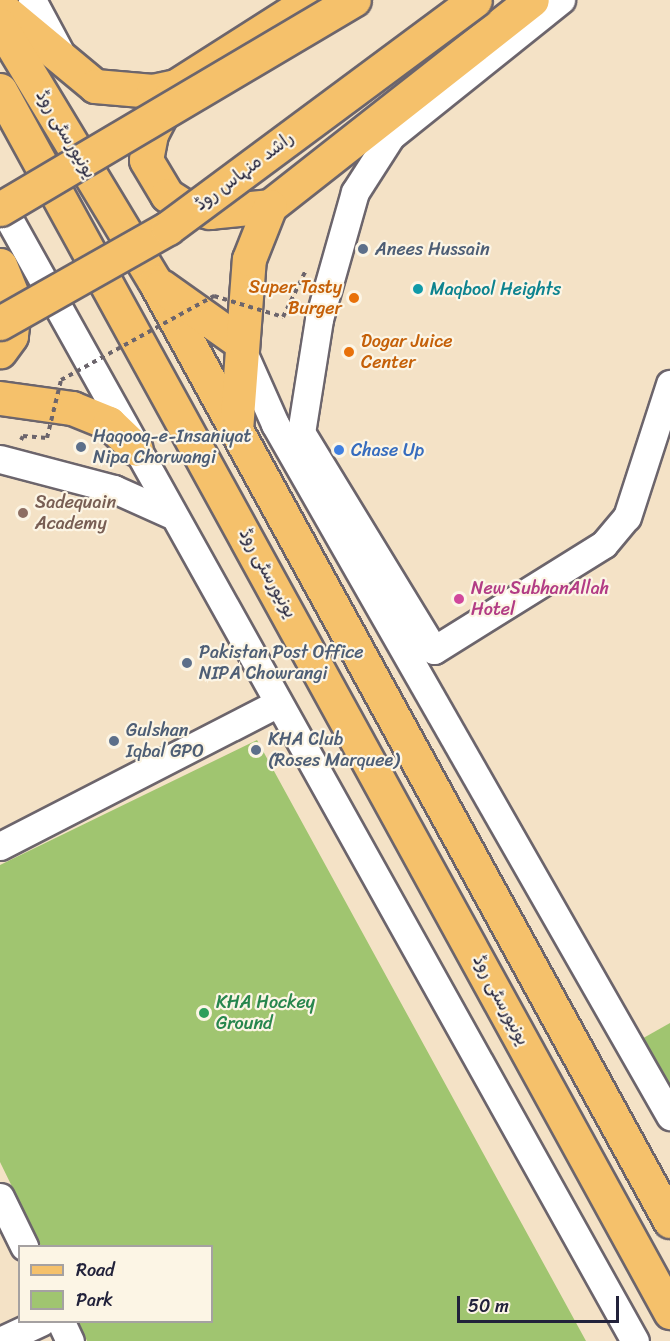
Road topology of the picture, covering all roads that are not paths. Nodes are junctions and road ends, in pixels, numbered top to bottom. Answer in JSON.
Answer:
{"nodes":[{"id":1,"x":32,"y":0,"type":"edge"},
{"id":2,"x":311,"y":0,"type":"edge"},
{"id":3,"x":354,"y":0,"type":"edge"},
{"id":4,"x":475,"y":0,"type":"edge"},
{"id":5,"x":532,"y":0,"type":"edge"},
{"id":6,"x":561,"y":0,"type":"edge"},
{"id":7,"x":0,"y":7,"type":"edge"},
{"id":8,"x":0,"y":25,"type":"edge"},
{"id":9,"x":70,"y":70,"type":"junction"},
{"id":10,"x":176,"y":86,"type":"junction"},
{"id":11,"x":0,"y":90,"type":"edge"},
{"id":12,"x":0,"y":203,"type":"edge"},
{"id":13,"x":270,"y":206,"type":"junction"},
{"id":14,"x":0,"y":209,"type":"edge"},
{"id":15,"x":0,"y":265,"type":"edge"},
{"id":16,"x":155,"y":282,"type":"junction"},
{"id":17,"x":0,"y":323,"type":"edge"},
{"id":18,"x":240,"y":342,"type":"junction"},
{"id":19,"x":0,"y":351,"type":"edge"},
{"id":20,"x":252,"y":377,"type":"junction"},
{"id":21,"x":670,"y":384,"type":"edge"},
{"id":22,"x":0,"y":398,"type":"edge"},
{"id":23,"x":236,"y":431,"type":"junction"},
{"id":24,"x":301,"y":433,"type":"junction"},
{"id":25,"x":136,"y":449,"type":"junction"},
{"id":26,"x":0,"y":459,"type":"edge"},
{"id":27,"x":170,"y":514,"type":"junction"},
{"id":28,"x":423,"y":656,"type":"junction"},
{"id":29,"x":276,"y":704,"type":"junction"},
{"id":30,"x":0,"y":846,"type":"edge"},
{"id":31,"x":670,"y":1116,"type":"edge"},
{"id":32,"x":0,"y":1197,"type":"edge"},
{"id":33,"x":670,"y":1221,"type":"edge"},
{"id":34,"x":24,"y":1245,"type":"edge"},
{"id":35,"x":670,"y":1312,"type":"edge"},
{"id":36,"x":39,"y":1323,"type":"edge"},
{"id":37,"x":61,"y":1323,"type":"edge"},
{"id":38,"x":0,"y":1341,"type":"edge"},
{"id":39,"x":70,"y":1341,"type":"edge"},
{"id":40,"x":635,"y":1341,"type":"edge"}],
"edges":[{"from":1,"to":9,"type":"street"},
{"from":2,"to":10,"type":"main road"},
{"from":3,"to":14,"type":"main road","bridge":true},
{"from":4,"to":17,"type":"main road","name":"راشد منہاس روڈ","bridge":true},
{"from":5,"to":13,"type":"main road"},
{"from":6,"to":24,"type":"street"},
{"from":7,"to":9,"type":"main road"},
{"from":8,"to":16,"type":"main road","name":"یونیورسٹی روڈ"},
{"from":9,"to":10,"type":"main road"},
{"from":10,"to":13,"type":"main road"},
{"from":11,"to":35,"type":"main road","name":"یونیورسٹی روڈ"},
{"from":12,"to":25,"type":"street"},
{"from":13,"to":18,"type":"main road"},
{"from":15,"to":19,"type":"main road"},
{"from":16,"to":18,"type":"main road"},
{"from":16,"to":23,"type":"main road","name":"یونیورسٹی روڈ"},
{"from":18,"to":20,"type":"street"},
{"from":18,"to":23,"type":"main road"},
{"from":20,"to":24,"type":"street"},
{"from":20,"to":28,"type":"street"},
{"from":21,"to":28,"type":"street"},
{"from":22,"to":25,"type":"main road"},
{"from":23,"to":33,"type":"main road","name":"یونیورسٹی روڈ"},
{"from":24,"to":28,"type":"street"},
{"from":25,"to":27,"type":"street"},
{"from":26,"to":27,"type":"street"},
{"from":27,"to":29,"type":"street"},
{"from":28,"to":31,"type":"street"},
{"from":29,"to":30,"type":"street"},
{"from":29,"to":40,"type":"street"},
{"from":32,"to":34,"type":"street"},
{"from":36,"to":38,"type":"street"},
{"from":37,"to":39,"type":"street"}]}
